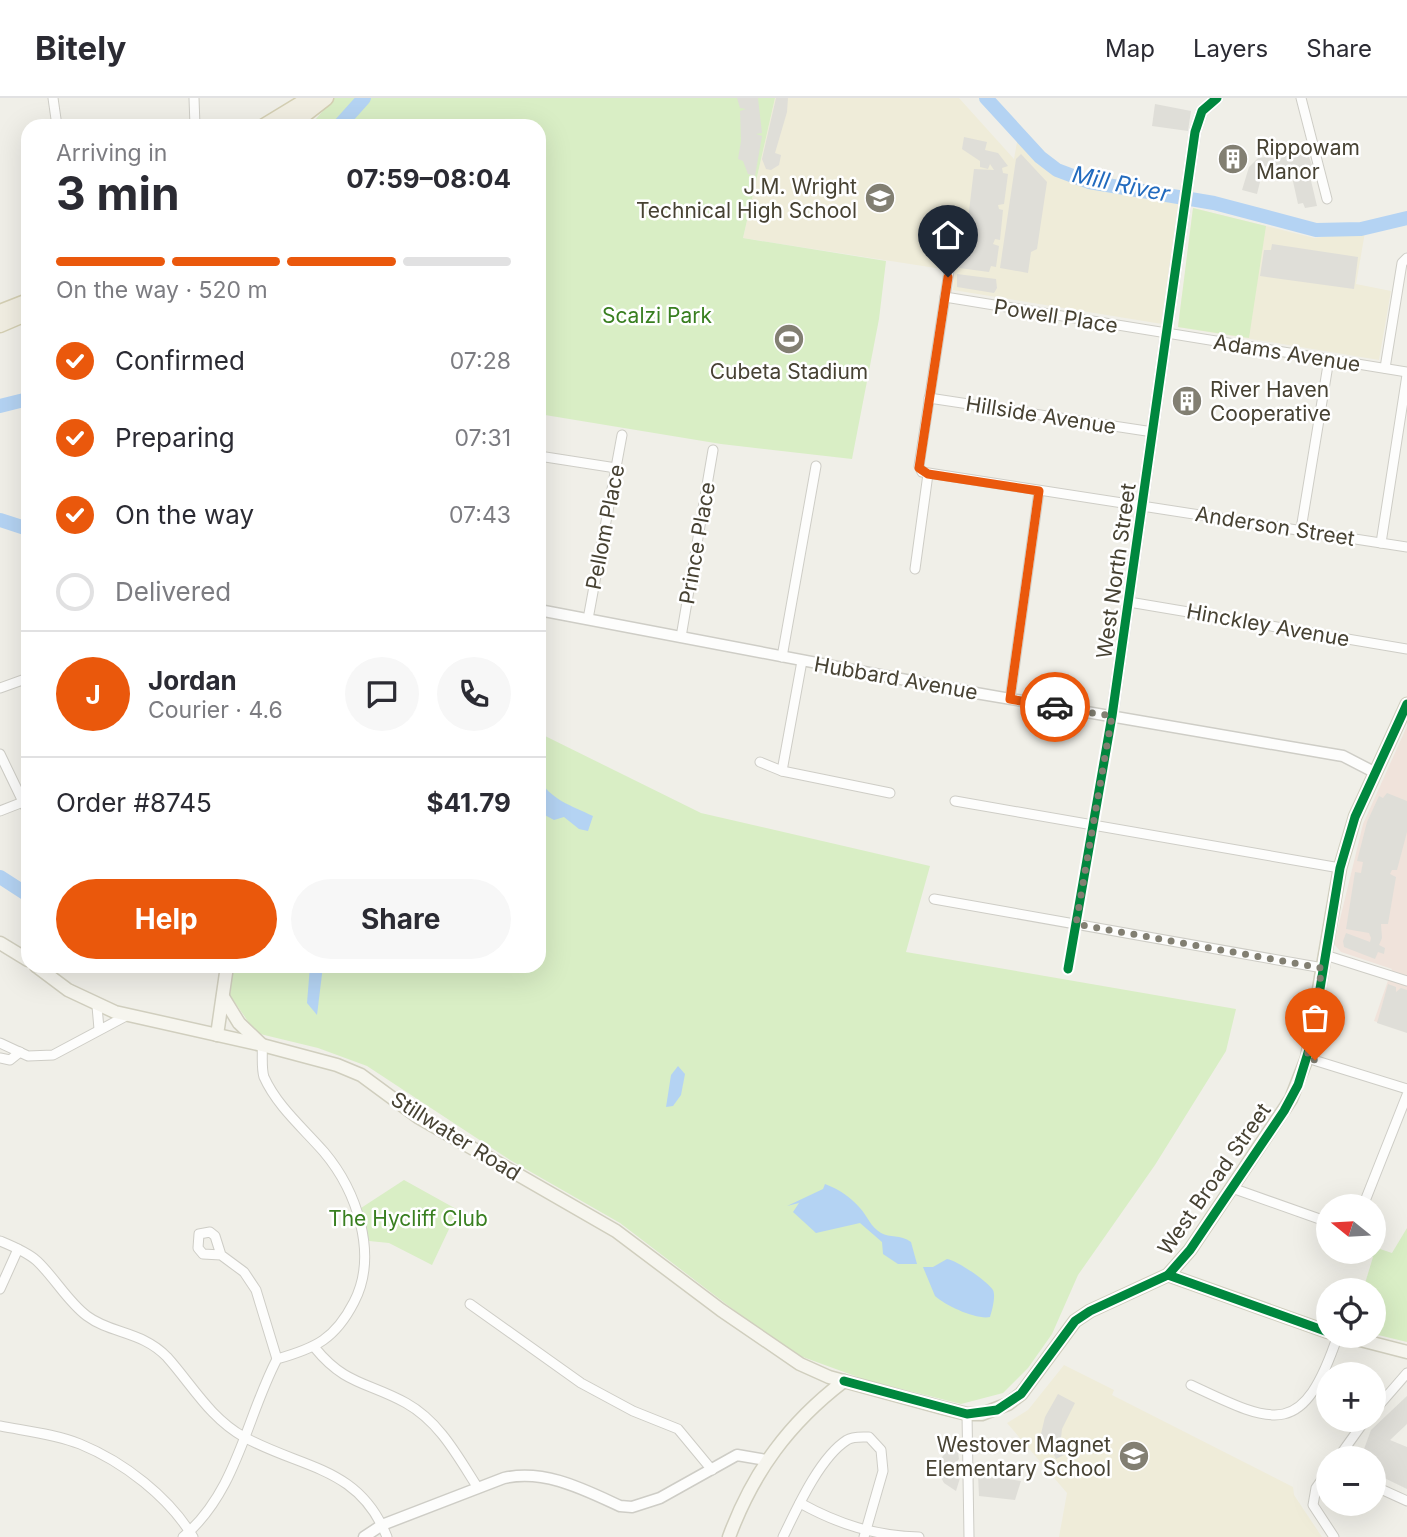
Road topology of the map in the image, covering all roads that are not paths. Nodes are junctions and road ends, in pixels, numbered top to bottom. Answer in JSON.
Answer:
{"nodes":[{"id":1,"x":53,"y":98,"type":"edge"},
{"id":2,"x":194,"y":98,"type":"edge"},
{"id":3,"x":326,"y":98,"type":"edge"},
{"id":4,"x":1217,"y":98,"type":"edge"},
{"id":5,"x":1301,"y":98,"type":"edge"},
{"id":6,"x":304,"y":109,"type":"edge"},
{"id":7,"x":56,"y":119,"type":"edge"},
{"id":8,"x":195,"y":119,"type":"edge"},
{"id":9,"x":280,"y":119,"type":"edge"},
{"id":10,"x":1326,"y":199,"type":"dead end"},
{"id":11,"x":1405,"y":258,"type":"edge"},
{"id":12,"x":949,"y":271,"type":"dead end"},
{"id":13,"x":945,"y":297,"type":"junction"},
{"id":14,"x":21,"y":304,"type":"edge"},
{"id":15,"x":0,"y":312,"type":"edge"},
{"id":16,"x":21,"y":316,"type":"edge"},
{"id":17,"x":0,"y":326,"type":"edge"},
{"id":18,"x":1168,"y":334,"type":"junction"},
{"id":19,"x":1329,"y":359,"type":"junction"},
{"id":20,"x":1385,"y":368,"type":"junction"},
{"id":21,"x":1407,"y":373,"type":"edge"},
{"id":22,"x":929,"y":398,"type":"junction"},
{"id":23,"x":1153,"y":432,"type":"junction"},
{"id":24,"x":622,"y":435,"type":"dead end"},
{"id":25,"x":713,"y":450,"type":"dead end"},
{"id":26,"x":546,"y":457,"type":"edge"},
{"id":27,"x":816,"y":466,"type":"dead end"},
{"id":28,"x":617,"y":468,"type":"junction"},
{"id":29,"x":928,"y":474,"type":"junction"},
{"id":30,"x":1039,"y":491,"type":"junction"},
{"id":31,"x":1143,"y":507,"type":"junction"},
{"id":32,"x":1301,"y":529,"type":"junction"},
{"id":33,"x":1381,"y":543,"type":"junction"},
{"id":34,"x":1407,"y":547,"type":"edge"},
{"id":35,"x":915,"y":569,"type":"dead end"},
{"id":36,"x":1129,"y":602,"type":"junction"},
{"id":37,"x":546,"y":611,"type":"edge"},
{"id":38,"x":587,"y":619,"type":"junction"},
{"id":39,"x":681,"y":637,"type":"junction"},
{"id":40,"x":1407,"y":649,"type":"edge"},
{"id":41,"x":782,"y":657,"type":"junction"},
{"id":42,"x":802,"y":661,"type":"junction"},
{"id":43,"x":21,"y":680,"type":"edge"},
{"id":44,"x":0,"y":688,"type":"edge"},
{"id":45,"x":1010,"y":699,"type":"junction"},
{"id":46,"x":1407,"y":704,"type":"edge"},
{"id":47,"x":1112,"y":716,"type":"junction"},
{"id":48,"x":0,"y":754,"type":"edge"},
{"id":49,"x":760,"y":762,"type":"dead end"},
{"id":50,"x":782,"y":771,"type":"junction"},
{"id":51,"x":1374,"y":772,"type":"junction"},
{"id":52,"x":890,"y":793,"type":"dead end"},
{"id":53,"x":21,"y":798,"type":"edge"},
{"id":54,"x":956,"y":801,"type":"dead end"},
{"id":55,"x":21,"y":803,"type":"edge"},
{"id":56,"x":0,"y":811,"type":"edge"},
{"id":57,"x":1093,"y":825,"type":"junction"},
{"id":58,"x":1340,"y":868,"type":"junction"},
{"id":59,"x":934,"y":899,"type":"dead end"},
{"id":60,"x":1076,"y":924,"type":"junction"},
{"id":61,"x":0,"y":943,"type":"edge"},
{"id":62,"x":21,"y":955,"type":"edge"},
{"id":63,"x":1324,"y":962,"type":"junction"},
{"id":64,"x":1068,"y":969,"type":"dead end"},
{"id":65,"x":46,"y":973,"type":"edge"},
{"id":66,"x":226,"y":973,"type":"edge"},
{"id":67,"x":1407,"y":981,"type":"edge"},
{"id":68,"x":223,"y":996,"type":"junction"},
{"id":69,"x":97,"y":1006,"type":"junction"},
{"id":70,"x":128,"y":1015,"type":"junction"},
{"id":71,"x":99,"y":1029,"type":"junction"},
{"id":72,"x":217,"y":1035,"type":"junction"},
{"id":73,"x":0,"y":1043,"type":"edge"},
{"id":74,"x":262,"y":1045,"type":"junction"},
{"id":75,"x":20,"y":1052,"type":"junction"},
{"id":76,"x":0,"y":1058,"type":"edge"},
{"id":77,"x":1307,"y":1058,"type":"junction"},
{"id":78,"x":1407,"y":1092,"type":"edge"},
{"id":79,"x":1232,"y":1188,"type":"junction"},
{"id":80,"x":1368,"y":1194,"type":"edge"},
{"id":81,"x":1316,"y":1218,"type":"edge"},
{"id":82,"x":0,"y":1241,"type":"edge"},
{"id":83,"x":18,"y":1249,"type":"junction"},
{"id":84,"x":221,"y":1255,"type":"dead end"},
{"id":85,"x":1168,"y":1275,"type":"junction"},
{"id":86,"x":0,"y":1289,"type":"edge"},
{"id":87,"x":470,"y":1304,"type":"dead end"},
{"id":88,"x":1316,"y":1328,"type":"edge"},
{"id":89,"x":1386,"y":1347,"type":"edge"},
{"id":90,"x":315,"y":1348,"type":"junction"},
{"id":91,"x":1333,"y":1348,"type":"edge"},
{"id":92,"x":1407,"y":1352,"type":"edge"},
{"id":93,"x":277,"y":1359,"type":"junction"},
{"id":94,"x":1407,"y":1373,"type":"edge"},
{"id":95,"x":844,"y":1381,"type":"junction"},
{"id":96,"x":1191,"y":1385,"type":"dead end"},
{"id":97,"x":1386,"y":1397,"type":"edge"},
{"id":98,"x":967,"y":1414,"type":"junction"},
{"id":99,"x":0,"y":1426,"type":"edge"},
{"id":100,"x":244,"y":1437,"type":"junction"},
{"id":101,"x":766,"y":1460,"type":"junction"},
{"id":102,"x":712,"y":1470,"type":"junction"},
{"id":103,"x":478,"y":1488,"type":"junction"},
{"id":104,"x":1316,"y":1488,"type":"edge"},
{"id":105,"x":1386,"y":1491,"type":"edge"},
{"id":106,"x":1407,"y":1500,"type":"edge"},
{"id":107,"x":800,"y":1503,"type":"junction"},
{"id":108,"x":1316,"y":1510,"type":"edge"},
{"id":109,"x":1320,"y":1516,"type":"edge"},
{"id":110,"x":382,"y":1525,"type":"junction"},
{"id":111,"x":865,"y":1534,"type":"edge"},
{"id":112,"x":189,"y":1535,"type":"edge"},
{"id":113,"x":364,"y":1537,"type":"edge"},
{"id":114,"x":387,"y":1537,"type":"edge"},
{"id":115,"x":729,"y":1537,"type":"edge"},
{"id":116,"x":783,"y":1537,"type":"edge"},
{"id":117,"x":919,"y":1537,"type":"edge"},
{"id":118,"x":969,"y":1537,"type":"edge"},
{"id":119,"x":1334,"y":1537,"type":"edge"}],
"edges":[{"from":1,"to":7,"type":"street"},
{"from":2,"to":8,"type":"street"},
{"from":3,"to":6,"type":"main road"},
{"from":4,"to":18,"type":"street","name":"West North Street"},
{"from":5,"to":10,"type":"street"},
{"from":6,"to":9,"type":"main road"},
{"from":11,"to":20,"type":"street"},
{"from":12,"to":13,"type":"street"},
{"from":13,"to":18,"type":"street","name":"Powell Place"},
{"from":13,"to":22,"type":"street"},
{"from":14,"to":15,"type":"main road"},
{"from":16,"to":17,"type":"main road"},
{"from":18,"to":19,"type":"street","name":"Adams Avenue"},
{"from":18,"to":23,"type":"street","name":"West North Street"},
{"from":19,"to":20,"type":"street","name":"Adams Avenue"},
{"from":19,"to":32,"type":"street"},
{"from":20,"to":21,"type":"street","name":"Adams Avenue"},
{"from":21,"to":33,"type":"street"},
{"from":22,"to":23,"type":"street","name":"Hillside Avenue"},
{"from":22,"to":29,"type":"street"},
{"from":23,"to":31,"type":"street","name":"West North Street"},
{"from":24,"to":28,"type":"street","name":"Pellom Place"},
{"from":25,"to":39,"type":"street","name":"Prince Place"},
{"from":26,"to":28,"type":"street"},
{"from":27,"to":41,"type":"street"},
{"from":28,"to":38,"type":"street","name":"Pellom Place"},
{"from":29,"to":30,"type":"street","name":"Anderson Street"},
{"from":29,"to":35,"type":"street"},
{"from":30,"to":31,"type":"street","name":"Anderson Street"},
{"from":30,"to":45,"type":"street"},
{"from":31,"to":32,"type":"street","name":"Anderson Street"},
{"from":31,"to":36,"type":"street","name":"West North Street"},
{"from":32,"to":33,"type":"street","name":"Anderson Street"},
{"from":33,"to":34,"type":"street","name":"Anderson Street"},
{"from":36,"to":40,"type":"street","name":"Hinckley Avenue"},
{"from":36,"to":47,"type":"street","name":"West North Street"},
{"from":37,"to":38,"type":"street","name":"Hubbard Avenue"},
{"from":38,"to":39,"type":"street","name":"Hubbard Avenue"},
{"from":39,"to":41,"type":"street","name":"Hubbard Avenue"},
{"from":41,"to":42,"type":"street","name":"Hubbard Avenue"},
{"from":42,"to":45,"type":"street","name":"Hubbard Avenue"},
{"from":42,"to":50,"type":"street"},
{"from":43,"to":44,"type":"street"},
{"from":45,"to":47,"type":"street","name":"Hubbard Avenue"},
{"from":46,"to":51,"type":"main road","name":"West Broad Street"},
{"from":47,"to":51,"type":"street","name":"Hubbard Avenue"},
{"from":47,"to":57,"type":"street","name":"West North Street"},
{"from":48,"to":53,"type":"street"},
{"from":49,"to":50,"type":"street"},
{"from":50,"to":52,"type":"street"},
{"from":51,"to":58,"type":"main road","name":"West Broad Street"},
{"from":54,"to":57,"type":"street"},
{"from":55,"to":56,"type":"street"},
{"from":57,"to":58,"type":"street"},
{"from":57,"to":60,"type":"street","name":"West North Street"},
{"from":58,"to":63,"type":"main road","name":"West Broad Street"},
{"from":59,"to":60,"type":"street"},
{"from":60,"to":63,"type":"street"},
{"from":60,"to":64,"type":"street","name":"West North Street"},
{"from":61,"to":62,"type":"main road","name":"Stillwater Road"},
{"from":63,"to":67,"type":"street"},
{"from":63,"to":77,"type":"main road","name":"West Broad Street"},
{"from":65,"to":69,"type":"main road","name":"Stillwater Road"},
{"from":66,"to":68,"type":"main road"},
{"from":68,"to":72,"type":"main road"},
{"from":68,"to":74,"type":"main road"},
{"from":69,"to":70,"type":"main road","name":"Stillwater Road"},
{"from":69,"to":71,"type":"street"},
{"from":70,"to":71,"type":"street"},
{"from":70,"to":72,"type":"main road","name":"Stillwater Road"},
{"from":71,"to":75,"type":"street"},
{"from":72,"to":74,"type":"main road","name":"Stillwater Road"},
{"from":73,"to":75,"type":"street"},
{"from":74,"to":90,"type":"street"},
{"from":74,"to":95,"type":"main road","name":"Stillwater Road"},
{"from":75,"to":76,"type":"street"},
{"from":77,"to":78,"type":"street"},
{"from":77,"to":79,"type":"main road","name":"West Broad Street"},
{"from":78,"to":80,"type":"street"},
{"from":79,"to":81,"type":"street"},
{"from":79,"to":85,"type":"main road","name":"West Broad Street"},
{"from":82,"to":83,"type":"street"},
{"from":83,"to":86,"type":"street"},
{"from":83,"to":100,"type":"street"},
{"from":84,"to":93,"type":"street"},
{"from":85,"to":88,"type":"main road"},
{"from":85,"to":98,"type":"main road"},
{"from":87,"to":102,"type":"street"},
{"from":89,"to":92,"type":"main road"},
{"from":90,"to":93,"type":"street"},
{"from":90,"to":103,"type":"street"},
{"from":91,"to":96,"type":"street"},
{"from":93,"to":100,"type":"street"},
{"from":94,"to":97,"type":"street"},
{"from":95,"to":98,"type":"main road","name":"Stillwater Road"},
{"from":95,"to":101,"type":"main road"},
{"from":98,"to":118,"type":"street"},
{"from":99,"to":112,"type":"street"},
{"from":100,"to":110,"type":"street"},
{"from":100,"to":112,"type":"street"},
{"from":101,"to":102,"type":"street"},
{"from":101,"to":115,"type":"main road"},
{"from":102,"to":103,"type":"street"},
{"from":103,"to":110,"type":"street"},
{"from":104,"to":108,"type":"street"},
{"from":105,"to":106,"type":"street"},
{"from":107,"to":111,"type":"street"},
{"from":107,"to":111,"type":"street"},
{"from":107,"to":116,"type":"street"},
{"from":109,"to":119,"type":"street"},
{"from":110,"to":113,"type":"street"},
{"from":110,"to":114,"type":"street"},
{"from":111,"to":117,"type":"street"}]}
